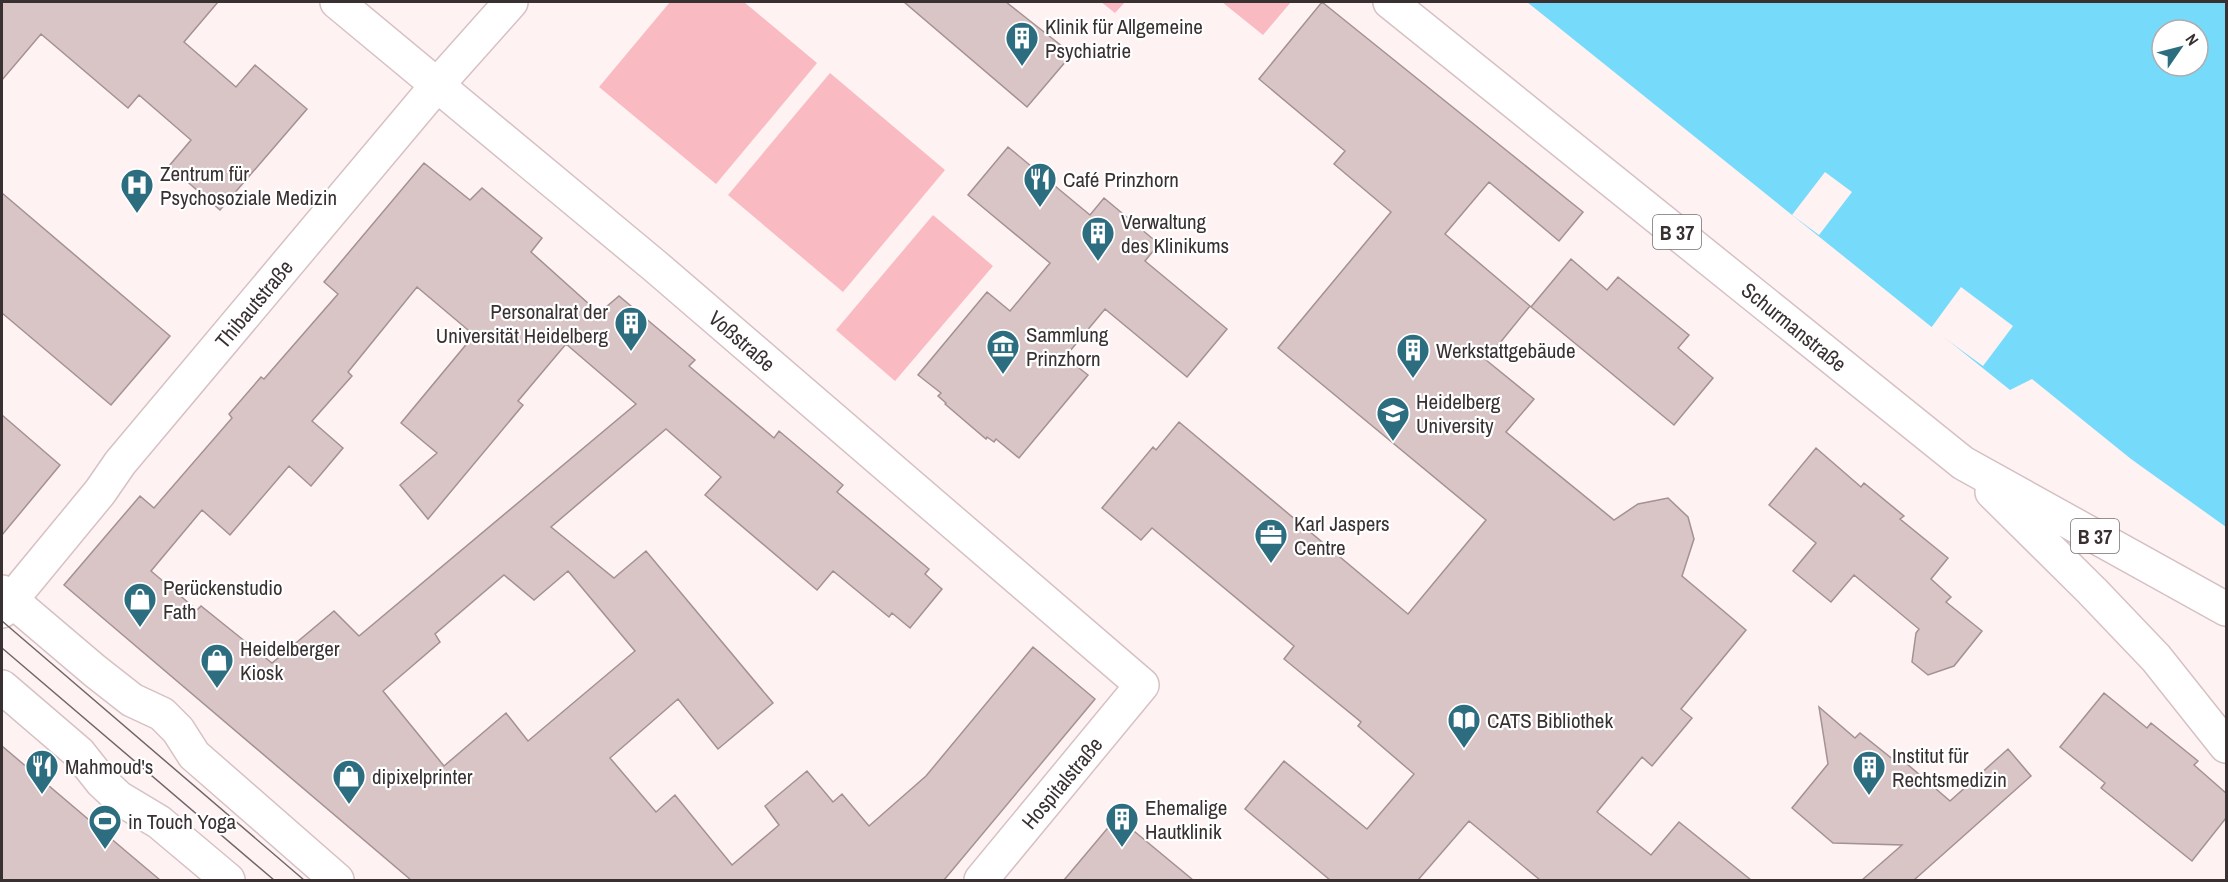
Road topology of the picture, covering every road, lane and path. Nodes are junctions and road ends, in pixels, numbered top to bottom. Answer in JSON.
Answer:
{"nodes":[{"id":1,"x":337,"y":2,"type":"edge"},
{"id":2,"x":511,"y":2,"type":"edge"},
{"id":3,"x":1390,"y":2,"type":"edge"},
{"id":4,"x":438,"y":84,"type":"junction"},
{"id":5,"x":1963,"y":463,"type":"junction"},
{"id":6,"x":5,"y":601,"type":"edge"},
{"id":7,"x":2226,"y":609,"type":"edge"},
{"id":8,"x":1142,"y":685,"type":"joint"},
{"id":9,"x":2,"y":687,"type":"edge"},
{"id":10,"x":2226,"y":746,"type":"edge"},
{"id":11,"x":228,"y":880,"type":"edge"},
{"id":12,"x":337,"y":880,"type":"edge"},
{"id":13,"x":981,"y":880,"type":"edge"}],
"edges":[{"from":1,"to":4,"type":"street","name":"Voßstraße"},
{"from":2,"to":4,"type":"street","name":"Thibautstraße"},
{"from":3,"to":5,"type":"street","name":"Schurmanstraße","number":"B 37"},
{"from":4,"to":6,"type":"street","name":"Thibautstraße"},
{"from":4,"to":8,"type":"street","name":"Voßstraße"},
{"from":5,"to":7,"type":"street","name":"Schurmanstraße","number":"B 37"},
{"from":5,"to":10,"type":"street"},
{"from":6,"to":12,"type":"street"},
{"from":8,"to":13,"type":"street","name":"Hospitalstraße"},
{"from":9,"to":11,"type":"street"}]}
